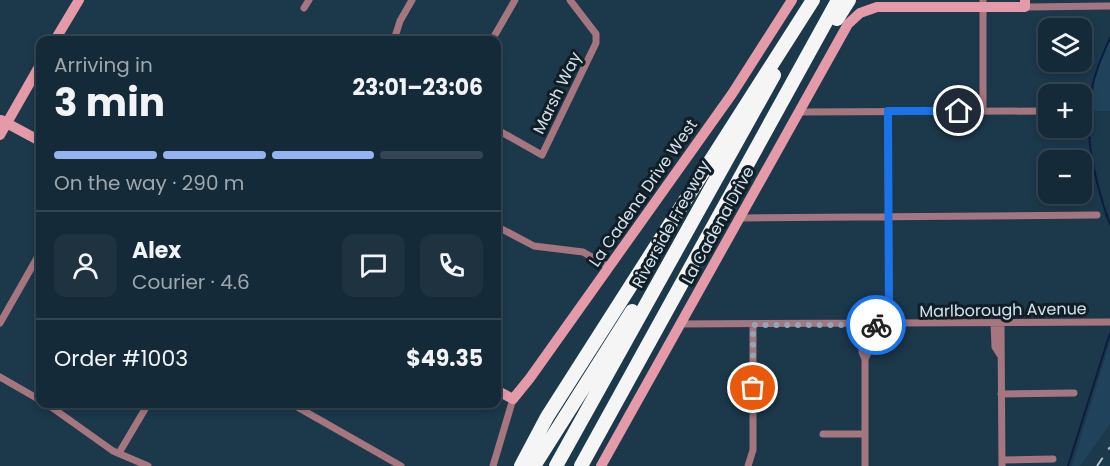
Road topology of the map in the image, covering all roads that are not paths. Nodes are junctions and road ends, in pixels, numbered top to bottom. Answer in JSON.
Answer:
{"nodes":[{"id":1,"x":79,"y":0,"type":"edge"},
{"id":2,"x":309,"y":0,"type":"edge"},
{"id":3,"x":412,"y":0,"type":"edge"},
{"id":4,"x":514,"y":0,"type":"edge"},
{"id":5,"x":570,"y":0,"type":"edge"},
{"id":6,"x":792,"y":0,"type":"edge"},
{"id":7,"x":815,"y":0,"type":"edge"},
{"id":8,"x":838,"y":0,"type":"edge"},
{"id":9,"x":849,"y":0,"type":"edge"},
{"id":10,"x":983,"y":3,"type":"edge"},
{"id":11,"x":1025,"y":3,"type":"edge"},
{"id":12,"x":1110,"y":6,"type":"edge"},
{"id":13,"x":304,"y":8,"type":"dead end"},
{"id":14,"x":57,"y":36,"type":"edge"},
{"id":15,"x":395,"y":36,"type":"edge"},
{"id":16,"x":494,"y":36,"type":"edge"},
{"id":17,"x":807,"y":56,"type":"junction"},
{"id":18,"x":36,"y":71,"type":"edge"},
{"id":19,"x":888,"y":111,"type":"junction"},
{"id":20,"x":983,"y":111,"type":"junction"},
{"id":21,"x":1038,"y":111,"type":"edge"},
{"id":22,"x":799,"y":112,"type":"junction"},
{"id":23,"x":3,"y":121,"type":"edge"},
{"id":24,"x":501,"y":132,"type":"edge"},
{"id":25,"x":0,"y":135,"type":"edge"},
{"id":26,"x":36,"y":139,"type":"edge"},
{"id":27,"x":704,"y":198,"type":"junction"},
{"id":28,"x":1097,"y":216,"type":"dead end"},
{"id":29,"x":888,"y":217,"type":"junction"},
{"id":30,"x":739,"y":218,"type":"junction"},
{"id":31,"x":501,"y":229,"type":"edge"},
{"id":32,"x":36,"y":260,"type":"edge"},
{"id":33,"x":609,"y":267,"type":"junction"},
{"id":34,"x":1110,"y":322,"type":"edge"},
{"id":35,"x":0,"y":323,"type":"edge"},
{"id":36,"x":997,"y":323,"type":"junction"},
{"id":37,"x":680,"y":324,"type":"junction"},
{"id":38,"x":753,"y":325,"type":"junction"},
{"id":39,"x":865,"y":325,"type":"junction"},
{"id":40,"x":889,"y":325,"type":"junction"},
{"id":41,"x":0,"y":377,"type":"edge"},
{"id":42,"x":501,"y":393,"type":"edge"},
{"id":43,"x":1074,"y":393,"type":"dead end"},
{"id":44,"x":1001,"y":394,"type":"junction"},
{"id":45,"x":36,"y":398,"type":"edge"},
{"id":46,"x":513,"y":399,"type":"junction"},
{"id":47,"x":53,"y":408,"type":"edge"},
{"id":48,"x":146,"y":408,"type":"edge"},
{"id":49,"x":299,"y":408,"type":"edge"},
{"id":50,"x":824,"y":434,"type":"dead end"},
{"id":51,"x":865,"y":434,"type":"junction"},
{"id":52,"x":120,"y":453,"type":"junction"},
{"id":53,"x":1053,"y":459,"type":"dead end"},
{"id":54,"x":1002,"y":463,"type":"edge"},
{"id":55,"x":148,"y":466,"type":"edge"},
{"id":56,"x":401,"y":466,"type":"edge"},
{"id":57,"x":493,"y":466,"type":"edge"},
{"id":58,"x":521,"y":466,"type":"edge"},
{"id":59,"x":534,"y":466,"type":"edge"},
{"id":60,"x":556,"y":466,"type":"edge"},
{"id":61,"x":581,"y":466,"type":"edge"},
{"id":62,"x":601,"y":466,"type":"edge"},
{"id":63,"x":748,"y":466,"type":"edge"},
{"id":64,"x":866,"y":466,"type":"edge"}],
"edges":[{"from":1,"to":14,"type":"street"},
{"from":2,"to":13,"type":"street"},
{"from":3,"to":15,"type":"street"},
{"from":4,"to":16,"type":"street"},
{"from":5,"to":24,"type":"street","name":"Marsh Way"},
{"from":6,"to":33,"type":"street","name":"La Cadena Drive West"},
{"from":7,"to":27,"type":"highway","name":"Riverside Freeway"},
{"from":7,"to":58,"type":"highway"},
{"from":8,"to":17,"type":"highway"},
{"from":9,"to":17,"type":"highway"},
{"from":10,"to":11,"type":"street"},
{"from":10,"to":20,"type":"street"},
{"from":10,"to":22,"type":"street","name":"La Cadena Drive"},
{"from":11,"to":12,"type":"street"},
{"from":17,"to":61,"type":"highway"},
{"from":18,"to":23,"type":"street"},
{"from":19,"to":20,"type":"street"},
{"from":19,"to":22,"type":"street"},
{"from":19,"to":29,"type":"street"},
{"from":20,"to":21,"type":"street"},
{"from":22,"to":30,"type":"street","name":"La Cadena Drive"},
{"from":23,"to":25,"type":"street"},
{"from":23,"to":26,"type":"street"},
{"from":27,"to":59,"type":"highway"},
{"from":27,"to":60,"type":"highway","name":"Riverside Freeway"},
{"from":28,"to":29,"type":"street"},
{"from":29,"to":30,"type":"street"},
{"from":29,"to":40,"type":"street"},
{"from":30,"to":37,"type":"street","name":"La Cadena Drive"},
{"from":31,"to":33,"type":"street"},
{"from":32,"to":35,"type":"street"},
{"from":33,"to":46,"type":"street","name":"La Cadena Drive West"},
{"from":34,"to":36,"type":"street","name":"Marlborough Avenue"},
{"from":36,"to":40,"type":"street","name":"Marlborough Avenue"},
{"from":36,"to":44,"type":"street"},
{"from":37,"to":38,"type":"street","name":"Marlborough Avenue"},
{"from":37,"to":62,"type":"street","name":"La Cadena Drive"},
{"from":38,"to":39,"type":"street","name":"Marlborough Avenue"},
{"from":38,"to":63,"type":"street"},
{"from":39,"to":40,"type":"street","name":"Marlborough Avenue"},
{"from":39,"to":51,"type":"street"},
{"from":41,"to":45,"type":"street"},
{"from":42,"to":46,"type":"street"},
{"from":43,"to":44,"type":"street"},
{"from":44,"to":54,"type":"street"},
{"from":46,"to":57,"type":"street"},
{"from":47,"to":52,"type":"street"},
{"from":48,"to":52,"type":"street"},
{"from":49,"to":56,"type":"street"},
{"from":50,"to":51,"type":"street"},
{"from":51,"to":64,"type":"street"},
{"from":52,"to":55,"type":"street"},
{"from":53,"to":54,"type":"street"}]}
